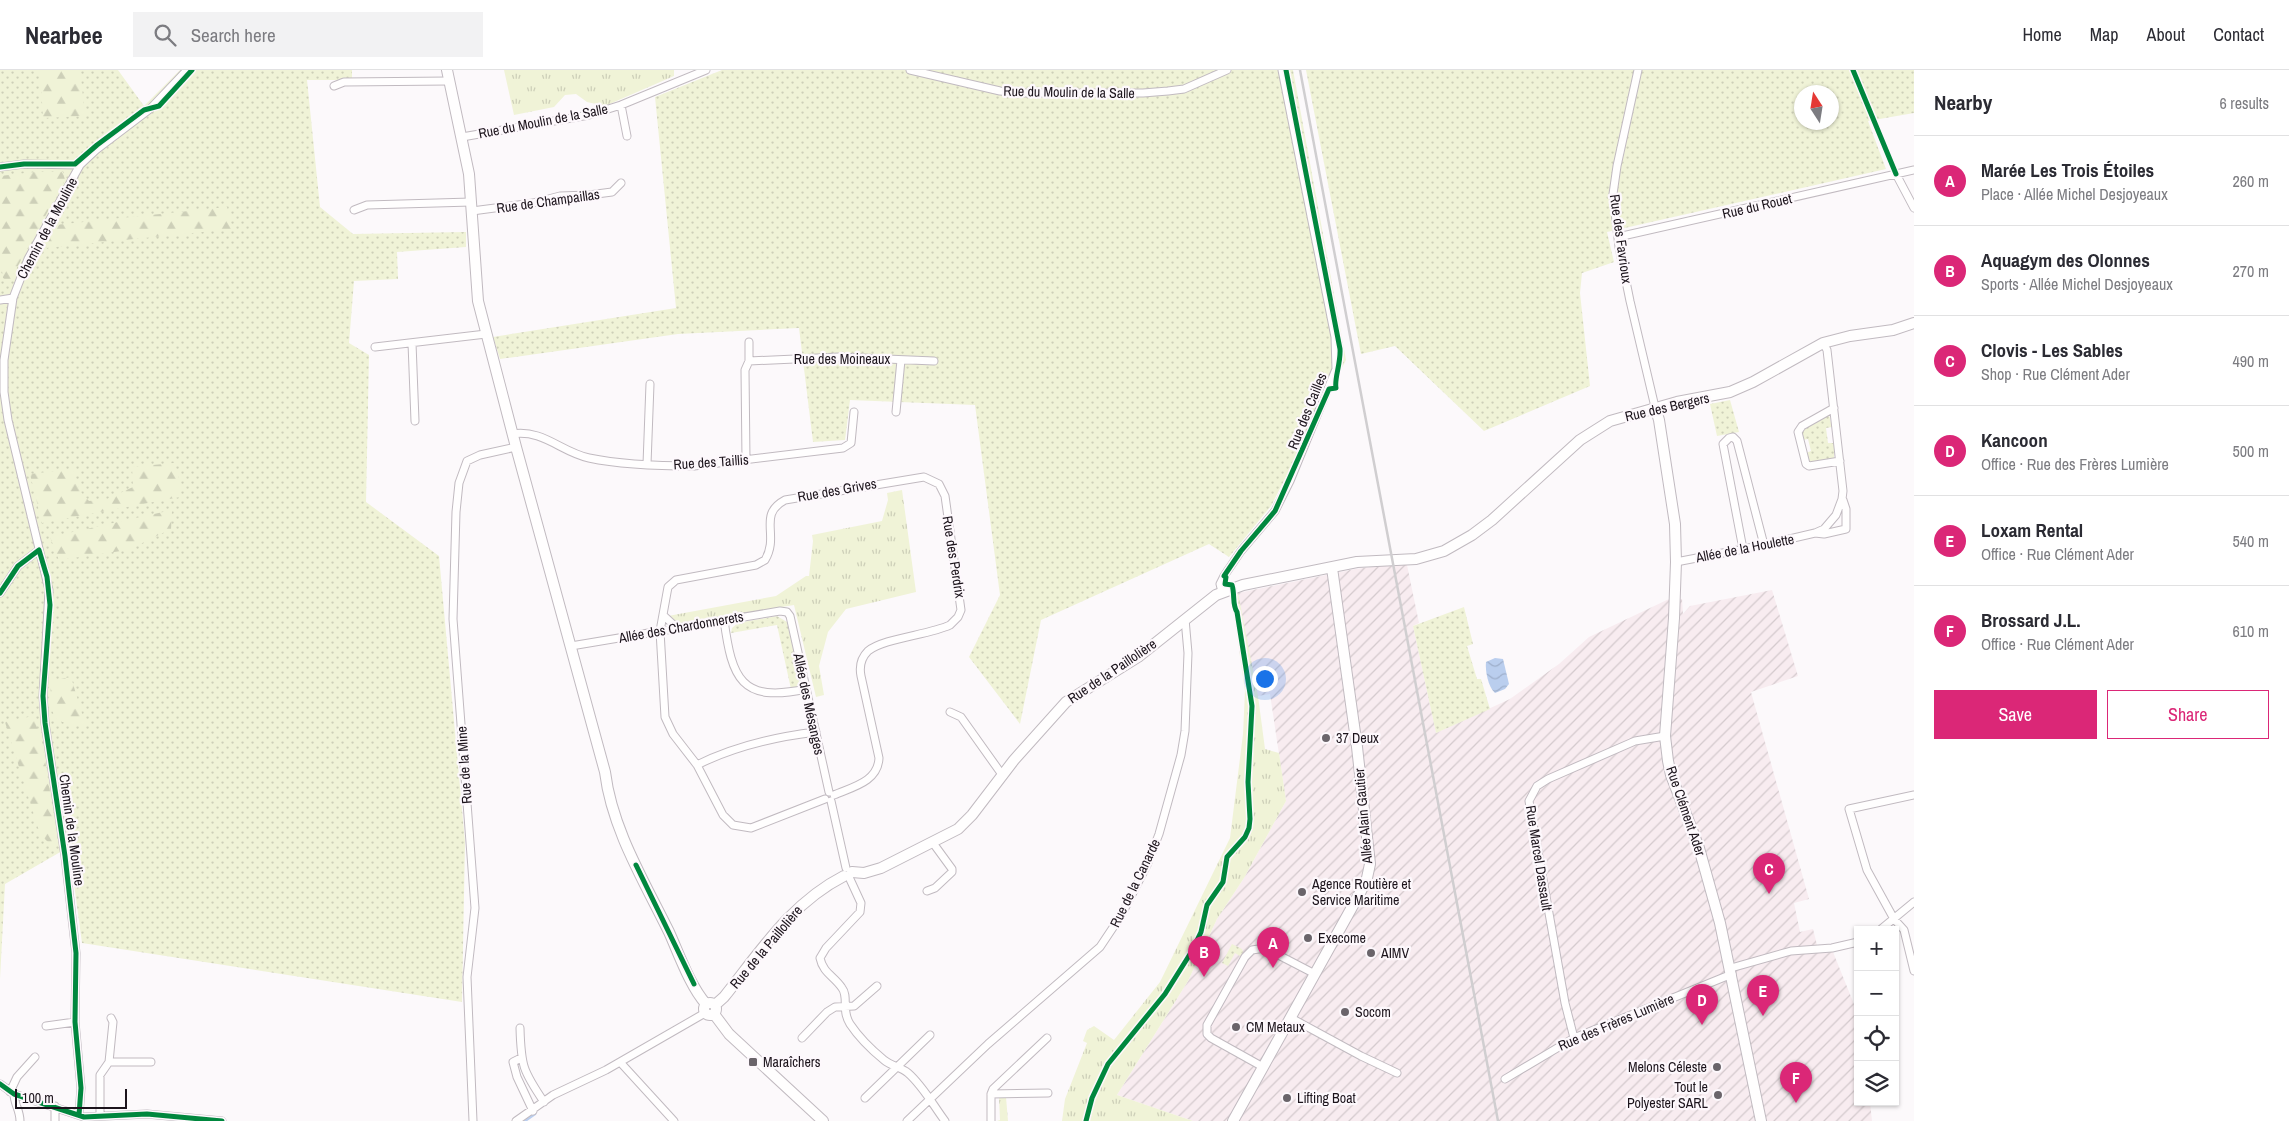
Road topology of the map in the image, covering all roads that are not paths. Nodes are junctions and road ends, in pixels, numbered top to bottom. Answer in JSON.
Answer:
{"nodes":[{"id":1,"x":187,"y":70,"type":"edge"},
{"id":2,"x":447,"y":70,"type":"edge"},
{"id":3,"x":706,"y":70,"type":"edge"},
{"id":4,"x":910,"y":70,"type":"edge"},
{"id":5,"x":1228,"y":70,"type":"edge"},
{"id":6,"x":1282,"y":70,"type":"edge"},
{"id":7,"x":1638,"y":70,"type":"edge"},
{"id":8,"x":449,"y":81,"type":"junction"},
{"id":9,"x":334,"y":86,"type":"dead end"},
{"id":10,"x":621,"y":105,"type":"junction"},
{"id":11,"x":627,"y":136,"type":"dead end"},
{"id":12,"x":462,"y":137,"type":"junction"},
{"id":13,"x":80,"y":165,"type":"junction"},
{"id":14,"x":0,"y":167,"type":"edge"},
{"id":15,"x":1914,"y":170,"type":"edge"},
{"id":16,"x":1896,"y":174,"type":"junction"},
{"id":17,"x":621,"y":183,"type":"dead end"},
{"id":18,"x":472,"y":206,"type":"junction"},
{"id":19,"x":1914,"y":208,"type":"edge"},
{"id":20,"x":354,"y":210,"type":"dead end"},
{"id":21,"x":1618,"y":237,"type":"junction"},
{"id":22,"x":13,"y":298,"type":"junction"},
{"id":23,"x":0,"y":300,"type":"edge"},
{"id":24,"x":1914,"y":323,"type":"edge"},
{"id":25,"x":486,"y":334,"type":"junction"},
{"id":26,"x":749,"y":342,"type":"dead end"},
{"id":27,"x":412,"y":343,"type":"junction"},
{"id":28,"x":1823,"y":343,"type":"junction"},
{"id":29,"x":375,"y":347,"type":"dead end"},
{"id":30,"x":901,"y":360,"type":"junction"},
{"id":31,"x":750,"y":361,"type":"junction"},
{"id":32,"x":934,"y":361,"type":"dead end"},
{"id":33,"x":650,"y":384,"type":"dead end"},
{"id":34,"x":1655,"y":408,"type":"junction"},
{"id":35,"x":1834,"y":408,"type":"junction"},
{"id":36,"x":854,"y":412,"type":"dead end"},
{"id":37,"x":896,"y":412,"type":"dead end"},
{"id":38,"x":415,"y":421,"type":"dead end"},
{"id":39,"x":512,"y":434,"type":"junction"},
{"id":40,"x":516,"y":447,"type":"junction"},
{"id":41,"x":746,"y":460,"type":"junction"},
{"id":42,"x":1840,"y":461,"type":"junction"},
{"id":43,"x":647,"y":464,"type":"junction"},
{"id":44,"x":894,"y":480,"type":"joint"},
{"id":45,"x":1842,"y":499,"type":"junction"},
{"id":46,"x":1815,"y":533,"type":"junction"},
{"id":47,"x":1764,"y":545,"type":"junction"},
{"id":48,"x":1743,"y":549,"type":"junction"},
{"id":49,"x":39,"y":550,"type":"junction"},
{"id":50,"x":1393,"y":560,"type":"joint"},
{"id":51,"x":1676,"y":562,"type":"junction"},
{"id":52,"x":1332,"y":568,"type":"junction"},
{"id":53,"x":1222,"y":592,"type":"junction"},
{"id":54,"x":0,"y":593,"type":"edge"},
{"id":55,"x":663,"y":615,"type":"junction"},
{"id":56,"x":790,"y":616,"type":"joint"},
{"id":57,"x":1185,"y":619,"type":"junction"},
{"id":58,"x":724,"y":620,"type":"junction"},
{"id":59,"x":677,"y":628,"type":"junction"},
{"id":60,"x":660,"y":631,"type":"junction"},
{"id":61,"x":642,"y":634,"type":"junction"},
{"id":62,"x":660,"y":644,"type":"junction"},
{"id":63,"x":571,"y":646,"type":"junction"},
{"id":64,"x":806,"y":689,"type":"junction"},
{"id":65,"x":950,"y":712,"type":"dead end"},
{"id":66,"x":816,"y":732,"type":"junction"},
{"id":67,"x":1665,"y":736,"type":"junction"},
{"id":68,"x":697,"y":765,"type":"junction"},
{"id":69,"x":1003,"y":776,"type":"junction"},
{"id":70,"x":1914,"y":795,"type":"edge"},
{"id":71,"x":830,"y":797,"type":"junction"},
{"id":72,"x":933,"y":843,"type":"junction"},
{"id":73,"x":848,"y":873,"type":"junction"},
{"id":74,"x":927,"y":891,"type":"dead end"},
{"id":75,"x":1914,"y":902,"type":"edge"},
{"id":76,"x":1894,"y":919,"type":"junction"},
{"id":77,"x":1885,"y":926,"type":"edge"},
{"id":78,"x":1854,"y":943,"type":"edge"},
{"id":79,"x":1732,"y":971,"type":"junction"},
{"id":80,"x":1914,"y":971,"type":"edge"},
{"id":81,"x":1315,"y":974,"type":"junction"},
{"id":82,"x":877,"y":986,"type":"dead end"},
{"id":83,"x":844,"y":1006,"type":"junction"},
{"id":84,"x":710,"y":1009,"type":"junction"},
{"id":85,"x":111,"y":1018,"type":"dead end"},
{"id":86,"x":1292,"y":1018,"type":"junction"},
{"id":87,"x":75,"y":1022,"type":"junction"},
{"id":88,"x":46,"y":1026,"type":"dead end"},
{"id":89,"x":520,"y":1028,"type":"dead end"},
{"id":90,"x":930,"y":1035,"type":"dead end"},
{"id":91,"x":802,"y":1038,"type":"dead end"},
{"id":92,"x":1047,"y":1038,"type":"dead end"},
{"id":93,"x":1574,"y":1038,"type":"junction"},
{"id":94,"x":35,"y":1058,"type":"dead end"},
{"id":95,"x":521,"y":1058,"type":"junction"},
{"id":96,"x":110,"y":1062,"type":"junction"},
{"id":97,"x":151,"y":1062,"type":"dead end"},
{"id":98,"x":620,"y":1062,"type":"junction"},
{"id":99,"x":899,"y":1067,"type":"junction"},
{"id":100,"x":1262,"y":1067,"type":"junction"},
{"id":101,"x":1397,"y":1073,"type":"dead end"},
{"id":102,"x":1505,"y":1079,"type":"dead end"},
{"id":103,"x":0,"y":1084,"type":"edge"},
{"id":104,"x":12,"y":1093,"type":"junction"},
{"id":105,"x":1048,"y":1093,"type":"dead end"},
{"id":106,"x":991,"y":1094,"type":"junction"},
{"id":107,"x":865,"y":1098,"type":"dead end"},
{"id":108,"x":930,"y":1099,"type":"junction"},
{"id":109,"x":544,"y":1102,"type":"junction"},
{"id":110,"x":55,"y":1106,"type":"junction"},
{"id":111,"x":534,"y":1111,"type":"junction"},
{"id":112,"x":100,"y":1116,"type":"junction"},
{"id":113,"x":82,"y":1117,"type":"edge"},
{"id":114,"x":20,"y":1121,"type":"edge"},
{"id":115,"x":55,"y":1121,"type":"edge"},
{"id":116,"x":222,"y":1121,"type":"edge"},
{"id":117,"x":473,"y":1121,"type":"edge"},
{"id":118,"x":516,"y":1121,"type":"edge"},
{"id":119,"x":674,"y":1121,"type":"edge"},
{"id":120,"x":823,"y":1121,"type":"edge"},
{"id":121,"x":906,"y":1121,"type":"edge"},
{"id":122,"x":945,"y":1121,"type":"edge"},
{"id":123,"x":991,"y":1121,"type":"edge"},
{"id":124,"x":1233,"y":1121,"type":"edge"},
{"id":125,"x":1761,"y":1121,"type":"edge"}],
"edges":[{"from":1,"to":13,"type":"street","name":"Chemin de la Mouline"},
{"from":2,"to":8,"type":"street"},
{"from":3,"to":10,"type":"street","name":"Rue du Moulin de la Salle"},
{"from":4,"to":5,"type":"street","name":"Rue du Moulin de la Salle"},
{"from":6,"to":53,"type":"street","name":"Rue des Cailles"},
{"from":7,"to":21,"type":"street","name":"Rue des Favrioux"},
{"from":8,"to":9,"type":"street"},
{"from":8,"to":12,"type":"street"},
{"from":10,"to":11,"type":"street"},
{"from":10,"to":12,"type":"street","name":"Rue du Moulin de la Salle"},
{"from":12,"to":18,"type":"street"},
{"from":13,"to":14,"type":"street"},
{"from":13,"to":22,"type":"street","name":"Chemin de la Mouline"},
{"from":15,"to":16,"type":"street","name":"Rue du Rouet"},
{"from":16,"to":19,"type":"street"},
{"from":16,"to":21,"type":"street","name":"Rue du Rouet"},
{"from":17,"to":18,"type":"street","name":"Rue de Champaillas"},
{"from":18,"to":20,"type":"street","name":"Rue de Champaillas"},
{"from":18,"to":25,"type":"street"},
{"from":21,"to":34,"type":"street","name":"Rue des Favrioux"},
{"from":22,"to":23,"type":"street"},
{"from":22,"to":49,"type":"street","name":"Chemin de la Mouline"},
{"from":24,"to":28,"type":"street","name":"Rue des Bergers"},
{"from":25,"to":27,"type":"street"},
{"from":25,"to":39,"type":"street"},
{"from":26,"to":31,"type":"street"},
{"from":27,"to":29,"type":"street"},
{"from":27,"to":38,"type":"street"},
{"from":28,"to":34,"type":"street","name":"Rue des Bergers"},
{"from":28,"to":35,"type":"street","name":"Allée de la Houlette"},
{"from":30,"to":31,"type":"street","name":"Rue des Moineaux"},
{"from":30,"to":32,"type":"street","name":"Rue des Moineaux"},
{"from":30,"to":37,"type":"street"},
{"from":31,"to":41,"type":"street"},
{"from":33,"to":43,"type":"street"},
{"from":34,"to":50,"type":"street","name":"Rue des Bergers"},
{"from":34,"to":51,"type":"street","name":"Rue Clément Ader"},
{"from":35,"to":42,"type":"street","name":"Allée de la Houlette"},
{"from":35,"to":42,"type":"street"},
{"from":36,"to":41,"type":"street","name":"Rue des Taillis"},
{"from":39,"to":40,"type":"street"},
{"from":39,"to":43,"type":"street","name":"Rue des Taillis"},
{"from":40,"to":63,"type":"street"},
{"from":40,"to":117,"type":"street","name":"Rue de la Mine"},
{"from":41,"to":43,"type":"street","name":"Rue des Taillis"},
{"from":42,"to":45,"type":"street","name":"Allée de la Houlette"},
{"from":44,"to":55,"type":"street","name":"Rue des Grives"},
{"from":44,"to":71,"type":"street","name":"Rue des Perdrix"},
{"from":45,"to":46,"type":"street","name":"Allée de la Houlette"},
{"from":45,"to":46,"type":"street","name":"Allée de la Houlette"},
{"from":46,"to":47,"type":"street","name":"Allée de la Houlette"},
{"from":47,"to":48,"type":"street","name":"Allée de la Houlette"},
{"from":47,"to":48,"type":"street"},
{"from":48,"to":51,"type":"street","name":"Allée de la Houlette"},
{"from":49,"to":54,"type":"street"},
{"from":49,"to":87,"type":"street","name":"Chemin de la Mouline"},
{"from":50,"to":52,"type":"street","name":"Rue de la Paillolière"},
{"from":51,"to":67,"type":"street","name":"Rue Clément Ader"},
{"from":52,"to":53,"type":"street","name":"Rue de la Paillolière"},
{"from":52,"to":81,"type":"street","name":"Allée Alain Gautier"},
{"from":53,"to":57,"type":"street","name":"Rue de la Paillolière"},
{"from":55,"to":59,"type":"street"},
{"from":55,"to":60,"type":"street","name":"Rue des Grives"},
{"from":56,"to":58,"type":"street","name":"Allée des Chardonnerets"},
{"from":56,"to":64,"type":"street","name":"Allée des Mésanges"},
{"from":57,"to":69,"type":"street","name":"Rue de la Paillolière"},
{"from":57,"to":108,"type":"street","name":"Rue de la Canarde"},
{"from":58,"to":59,"type":"street","name":"Allée des Chardonnerets"},
{"from":58,"to":64,"type":"street"},
{"from":59,"to":60,"type":"street","name":"Allée des Chardonnerets"},
{"from":60,"to":61,"type":"street","name":"Allée des Chardonnerets"},
{"from":60,"to":62,"type":"street","name":"Rue des Grives"},
{"from":61,"to":62,"type":"street"},
{"from":61,"to":63,"type":"street","name":"Allée des Chardonnerets"},
{"from":62,"to":68,"type":"street","name":"Rue des Grives"},
{"from":63,"to":84,"type":"street"},
{"from":64,"to":66,"type":"street","name":"Allée des Mésanges"},
{"from":65,"to":69,"type":"street"},
{"from":66,"to":68,"type":"street"},
{"from":66,"to":71,"type":"street","name":"Allée des Mésanges"},
{"from":67,"to":79,"type":"street","name":"Rue Clément Ader"},
{"from":67,"to":93,"type":"street","name":"Rue Marcel Dassault"},
{"from":68,"to":71,"type":"street","name":"Rue des Perdrix"},
{"from":69,"to":72,"type":"street","name":"Rue de la Paillolière"},
{"from":70,"to":76,"type":"street"},
{"from":71,"to":73,"type":"street","name":"Allée des Mésanges"},
{"from":72,"to":73,"type":"street","name":"Rue de la Paillolière"},
{"from":72,"to":74,"type":"street"},
{"from":73,"to":83,"type":"street","name":"Allée des Mésanges"},
{"from":73,"to":84,"type":"street","name":"Rue de la Paillolière"},
{"from":75,"to":76,"type":"street"},
{"from":76,"to":77,"type":"street"},
{"from":76,"to":80,"type":"street"},
{"from":78,"to":79,"type":"street","name":"Rue des Frères Lumière"},
{"from":79,"to":93,"type":"street","name":"Rue des Frères Lumière"},
{"from":79,"to":125,"type":"street","name":"Rue Clément Ader"},
{"from":81,"to":86,"type":"street","name":"Allée Alain Gautier"},
{"from":81,"to":100,"type":"street"},
{"from":82,"to":83,"type":"street"},
{"from":83,"to":91,"type":"street"},
{"from":83,"to":99,"type":"street"},
{"from":84,"to":98,"type":"street"},
{"from":84,"to":120,"type":"street"},
{"from":85,"to":96,"type":"street"},
{"from":86,"to":100,"type":"street","name":"Allée Alain Gautier"},
{"from":86,"to":101,"type":"street"},
{"from":87,"to":88,"type":"street"},
{"from":87,"to":113,"type":"street","name":"Chemin de la Mouline"},
{"from":89,"to":95,"type":"street"},
{"from":90,"to":99,"type":"street"},
{"from":92,"to":106,"type":"street"},
{"from":93,"to":102,"type":"street","name":"Rue des Frères Lumière"},
{"from":94,"to":104,"type":"street"},
{"from":95,"to":109,"type":"street"},
{"from":95,"to":111,"type":"street"},
{"from":96,"to":97,"type":"street"},
{"from":96,"to":112,"type":"street"},
{"from":98,"to":109,"type":"street"},
{"from":98,"to":119,"type":"street"},
{"from":99,"to":107,"type":"street"},
{"from":99,"to":108,"type":"street"},
{"from":100,"to":124,"type":"street","name":"Allée Alain Gautier"},
{"from":103,"to":104,"type":"street"},
{"from":104,"to":110,"type":"street"},
{"from":104,"to":114,"type":"street"},
{"from":105,"to":106,"type":"street"},
{"from":106,"to":123,"type":"street"},
{"from":108,"to":121,"type":"street","name":"Rue de la Canarde"},
{"from":108,"to":122,"type":"street"},
{"from":109,"to":111,"type":"street"},
{"from":110,"to":113,"type":"street"},
{"from":110,"to":115,"type":"street"},
{"from":111,"to":118,"type":"street"},
{"from":112,"to":113,"type":"street"},
{"from":112,"to":116,"type":"street"}]}
